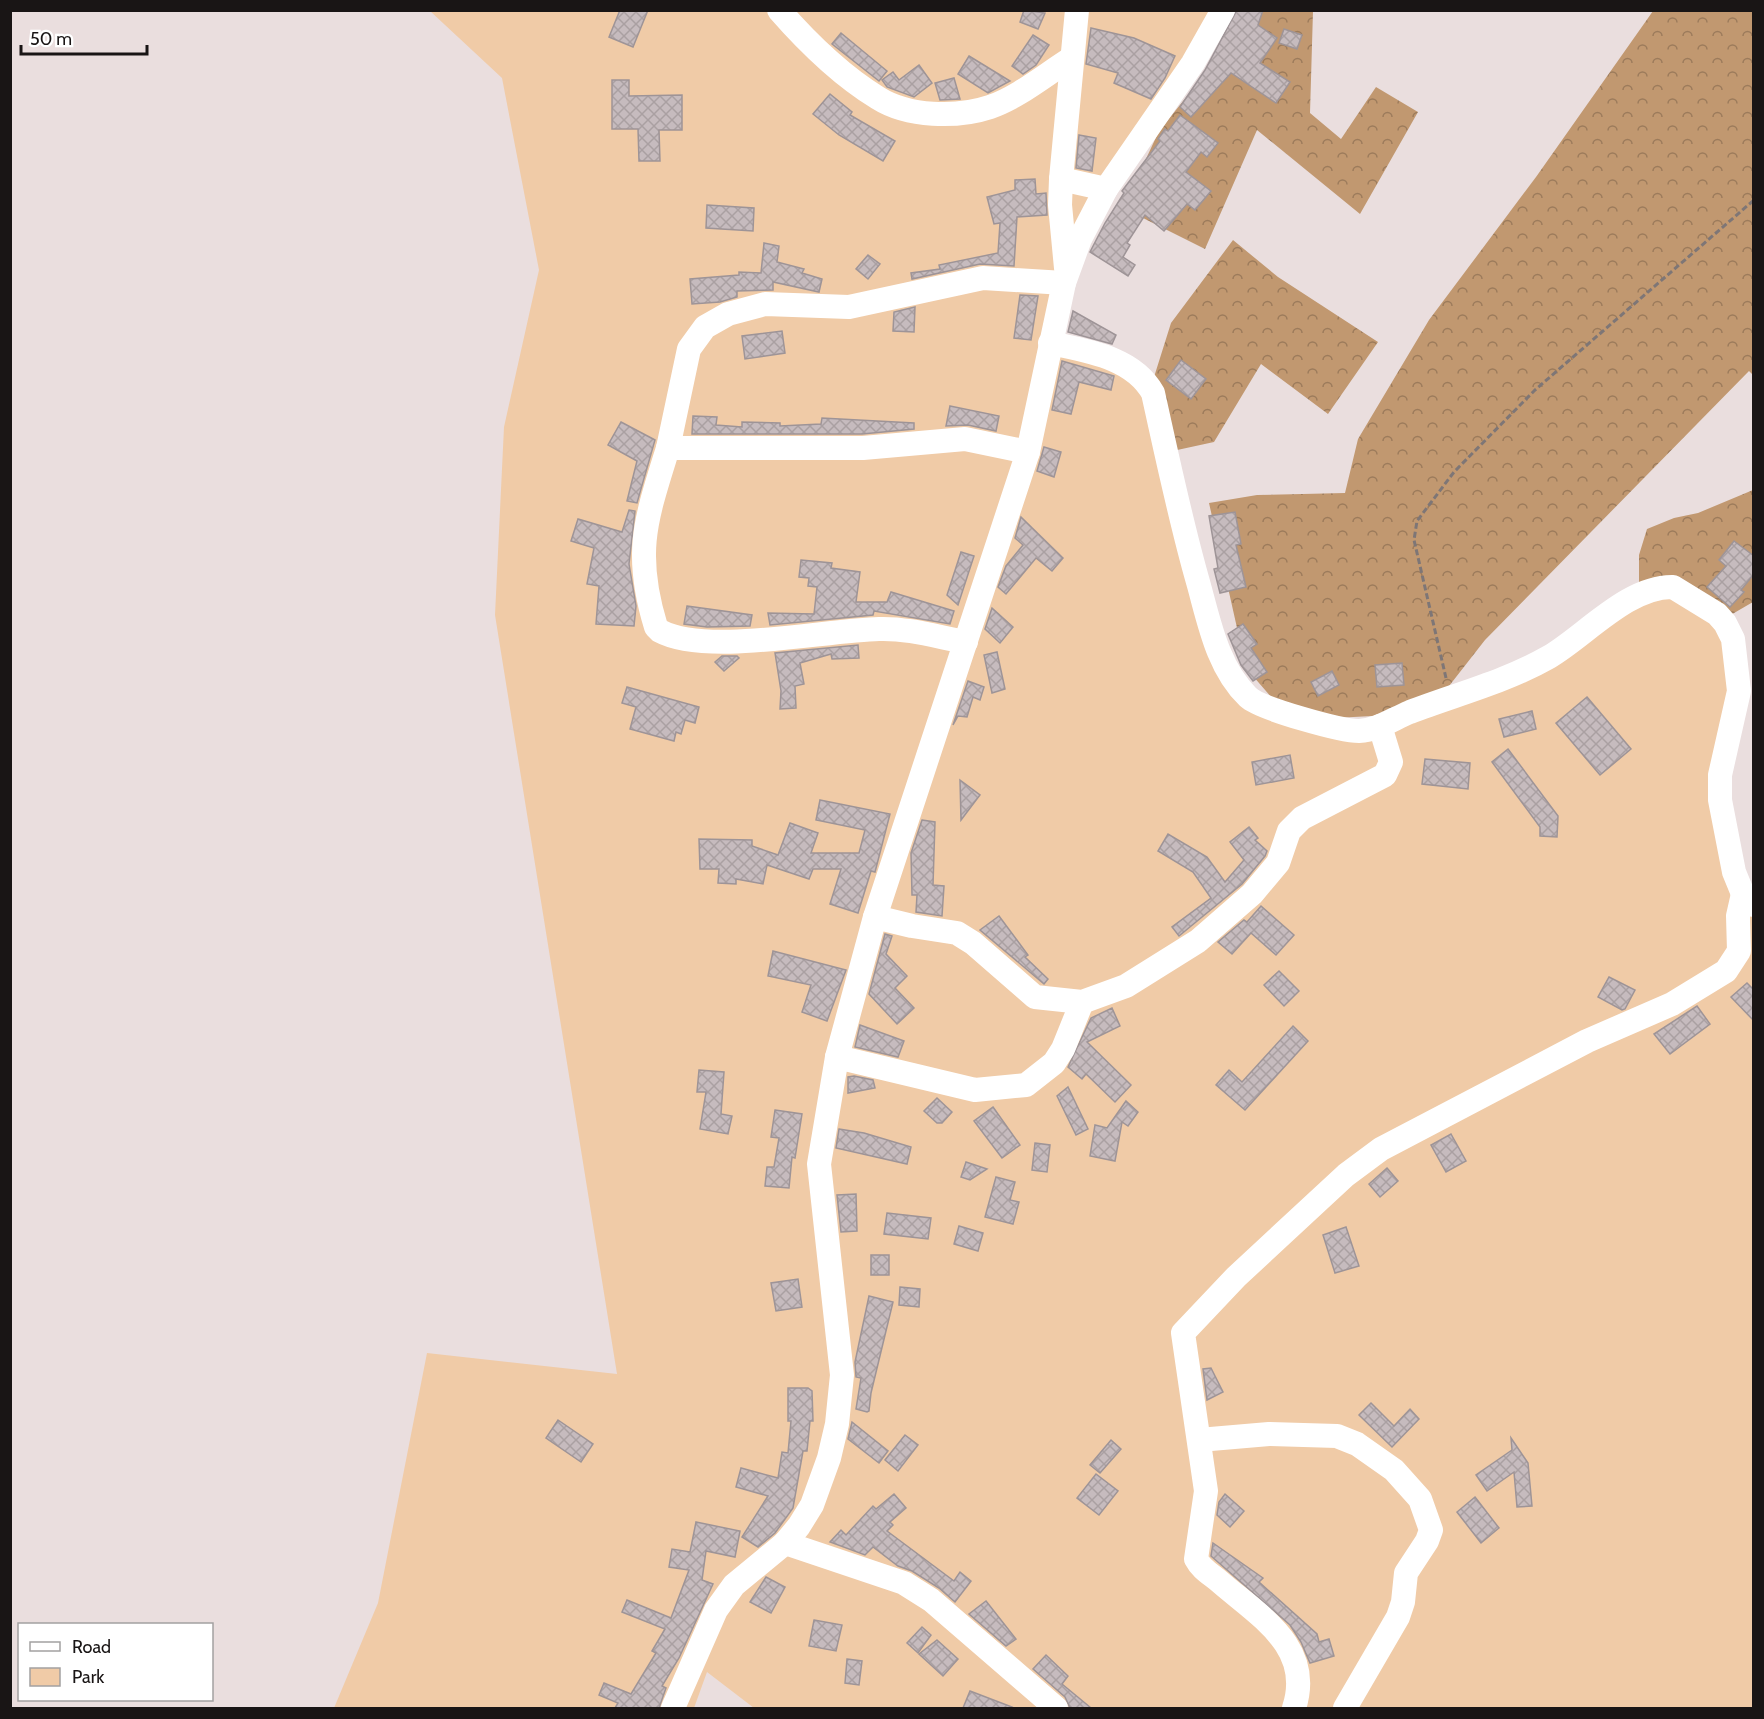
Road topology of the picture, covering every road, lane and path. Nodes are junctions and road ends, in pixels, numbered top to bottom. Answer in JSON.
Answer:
{"nodes":[{"id":1,"x":779,"y":10,"type":"edge"},
{"id":2,"x":1223,"y":10,"type":"edge"},
{"id":3,"x":1069,"y":14,"type":"edge"},
{"id":4,"x":1072,"y":58,"type":"junction"},
{"id":5,"x":1061,"y":179,"type":"junction"},
{"id":6,"x":1106,"y":189,"type":"junction"},
{"id":7,"x":1754,"y":200,"type":"edge"},
{"id":8,"x":1065,"y":279,"type":"junction"},
{"id":9,"x":1050,"y":343,"type":"junction"},
{"id":10,"x":668,"y":448,"type":"junction"},
{"id":11,"x":1028,"y":452,"type":"junction"},
{"id":12,"x":966,"y":642,"type":"junction"},
{"id":13,"x":1449,"y":698,"type":"junction"},
{"id":14,"x":1380,"y":726,"type":"junction"},
{"id":15,"x":1748,"y":900,"type":"edge"},
{"id":16,"x":875,"y":916,"type":"junction"},
{"id":17,"x":1082,"y":1002,"type":"junction"},
{"id":18,"x":837,"y":1057,"type":"junction"},
{"id":19,"x":1199,"y":1440,"type":"junction"},
{"id":20,"x":785,"y":1542,"type":"junction"},
{"id":21,"x":673,"y":1708,"type":"edge"},
{"id":22,"x":1056,"y":1708,"type":"edge"},
{"id":23,"x":1294,"y":1708,"type":"edge"},
{"id":24,"x":1345,"y":1708,"type":"edge"}],
"edges":[{"from":1,"to":4,"type":"street"},
{"from":2,"to":6,"type":"street"},
{"from":3,"to":4,"type":"street"},
{"from":4,"to":5,"type":"street"},
{"from":5,"to":6,"type":"street"},
{"from":5,"to":8,"type":"street"},
{"from":6,"to":8,"type":"street"},
{"from":7,"to":13,"type":"path"},
{"from":8,"to":9,"type":"street"},
{"from":8,"to":10,"type":"street"},
{"from":9,"to":11,"type":"street"},
{"from":9,"to":14,"type":"street"},
{"from":10,"to":11,"type":"street"},
{"from":10,"to":12,"type":"street"},
{"from":11,"to":12,"type":"street"},
{"from":12,"to":16,"type":"street"},
{"from":13,"to":14,"type":"street"},
{"from":13,"to":15,"type":"street"},
{"from":14,"to":17,"type":"street"},
{"from":15,"to":19,"type":"street"},
{"from":16,"to":17,"type":"street"},
{"from":16,"to":18,"type":"street"},
{"from":17,"to":18,"type":"street"},
{"from":18,"to":20,"type":"street"},
{"from":19,"to":23,"type":"street"},
{"from":19,"to":24,"type":"street"},
{"from":20,"to":21,"type":"street"},
{"from":20,"to":22,"type":"street"}]}
